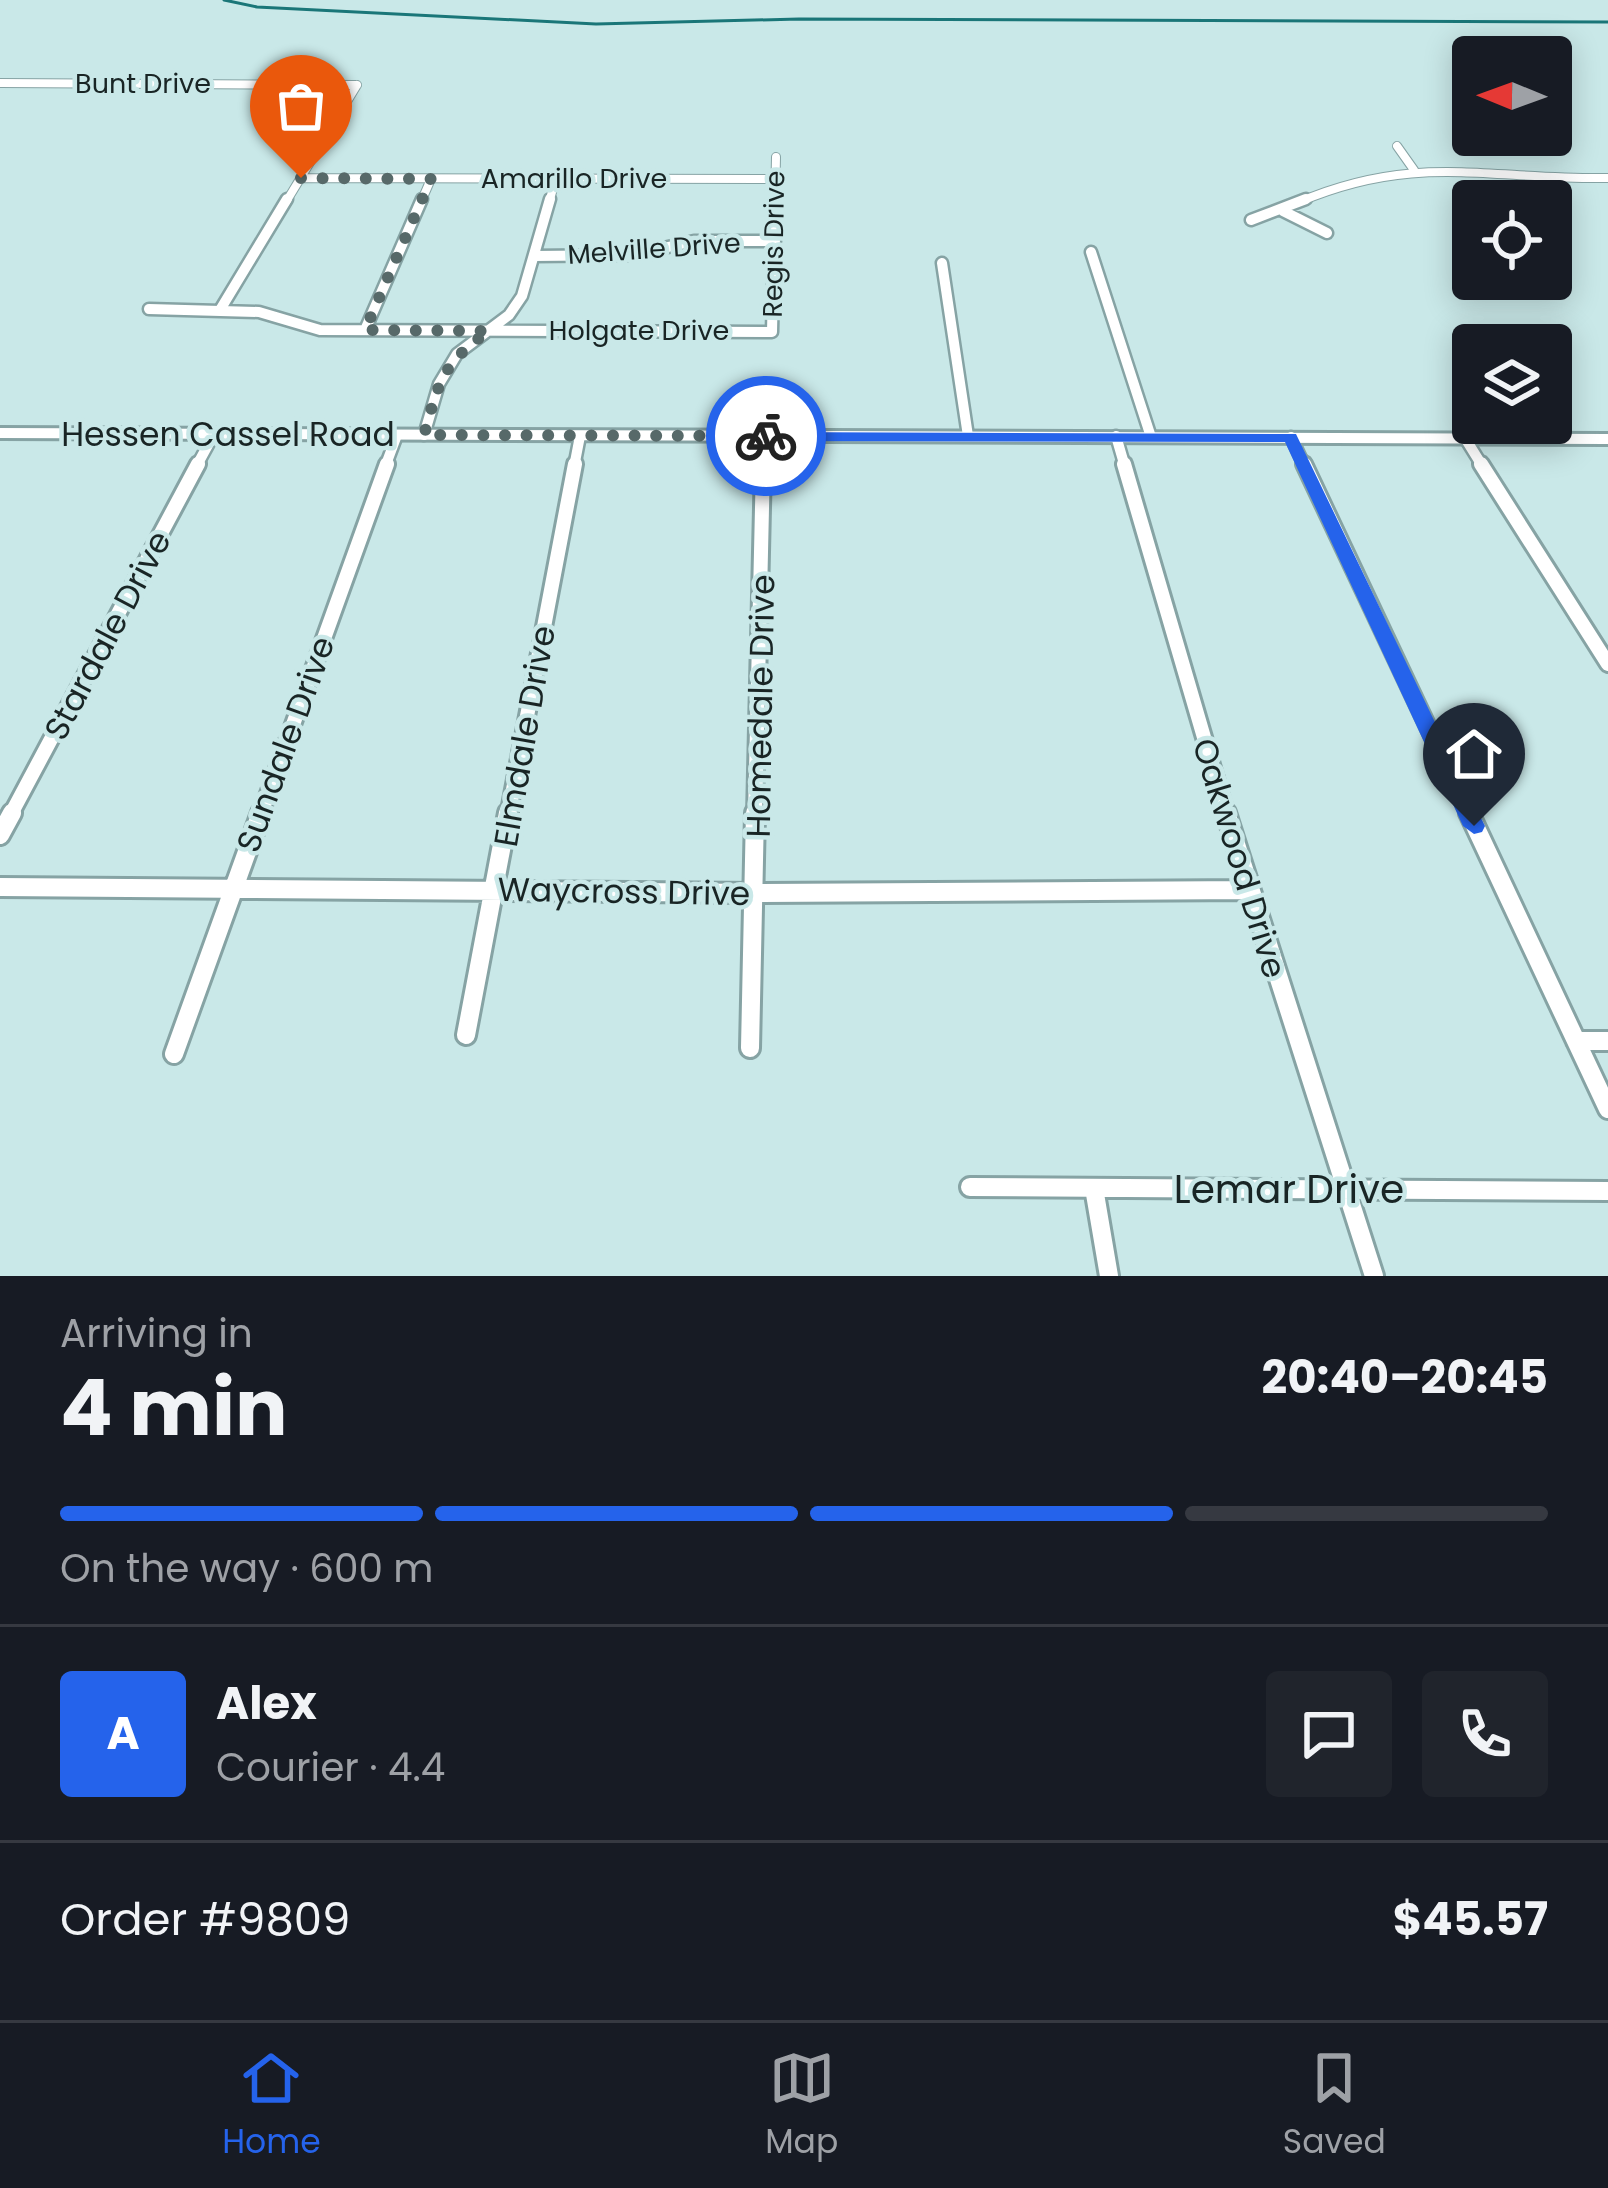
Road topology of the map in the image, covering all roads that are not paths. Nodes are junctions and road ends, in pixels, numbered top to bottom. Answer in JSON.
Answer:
{"nodes":[{"id":1,"x":0,"y":83,"type":"edge"},
{"id":2,"x":1397,"y":146,"type":"dead end"},
{"id":3,"x":776,"y":157,"type":"dead end"},
{"id":4,"x":1414,"y":170,"type":"junction"},
{"id":5,"x":301,"y":178,"type":"junction"},
{"id":6,"x":1608,"y":178,"type":"edge"},
{"id":7,"x":431,"y":179,"type":"junction"},
{"id":8,"x":556,"y":179,"type":"junction"},
{"id":9,"x":776,"y":179,"type":"junction"},
{"id":10,"x":1283,"y":211,"type":"junction"},
{"id":11,"x":1251,"y":220,"type":"dead end"},
{"id":12,"x":1327,"y":233,"type":"dead end"},
{"id":13,"x":775,"y":241,"type":"junction"},
{"id":14,"x":1091,"y":252,"type":"dead end"},
{"id":15,"x":534,"y":256,"type":"junction"},
{"id":16,"x":942,"y":263,"type":"dead end"},
{"id":17,"x":149,"y":310,"type":"dead end"},
{"id":18,"x":220,"y":310,"type":"junction"},
{"id":19,"x":365,"y":330,"type":"junction"},
{"id":20,"x":489,"y":331,"type":"junction"},
{"id":21,"x":772,"y":332,"type":"joint"},
{"id":22,"x":0,"y":433,"type":"edge"},
{"id":23,"x":214,"y":434,"type":"junction"},
{"id":24,"x":397,"y":435,"type":"junction"},
{"id":25,"x":424,"y":435,"type":"junction"},
{"id":26,"x":580,"y":436,"type":"junction"},
{"id":27,"x":764,"y":436,"type":"junction"},
{"id":28,"x":968,"y":436,"type":"junction"},
{"id":29,"x":1116,"y":436,"type":"junction"},
{"id":30,"x":1151,"y":437,"type":"junction"},
{"id":31,"x":1291,"y":437,"type":"junction"},
{"id":32,"x":1452,"y":438,"type":"edge"},
{"id":33,"x":1572,"y":439,"type":"edge"},
{"id":34,"x":1608,"y":439,"type":"edge"},
{"id":35,"x":1469,"y":444,"type":"edge"},
{"id":36,"x":1608,"y":664,"type":"edge"},
{"id":37,"x":0,"y":835,"type":"edge"},
{"id":38,"x":234,"y":886,"type":"junction"},
{"id":39,"x":0,"y":887,"type":"edge"},
{"id":40,"x":497,"y":888,"type":"junction"},
{"id":41,"x":1248,"y":890,"type":"junction"},
{"id":42,"x":757,"y":893,"type":"junction"},
{"id":43,"x":466,"y":1035,"type":"dead end"},
{"id":44,"x":1576,"y":1041,"type":"junction"},
{"id":45,"x":1608,"y":1041,"type":"edge"},
{"id":46,"x":749,"y":1048,"type":"dead end"},
{"id":47,"x":174,"y":1054,"type":"dead end"},
{"id":48,"x":1608,"y":1109,"type":"edge"},
{"id":49,"x":970,"y":1187,"type":"dead end"},
{"id":50,"x":1094,"y":1188,"type":"junction"},
{"id":51,"x":1345,"y":1189,"type":"junction"},
{"id":52,"x":1608,"y":1191,"type":"edge"},
{"id":53,"x":1109,"y":1276,"type":"edge"},
{"id":54,"x":1374,"y":1276,"type":"edge"}],
"edges":[{"from":1,"to":5,"type":"street","name":"Bunt Drive"},
{"from":2,"to":4,"type":"street"},
{"from":3,"to":9,"type":"street","name":"Regis Drive"},
{"from":4,"to":6,"type":"street"},
{"from":4,"to":10,"type":"street"},
{"from":5,"to":7,"type":"street","name":"Amarillo Drive"},
{"from":5,"to":18,"type":"street"},
{"from":7,"to":8,"type":"street","name":"Amarillo Drive"},
{"from":7,"to":19,"type":"street"},
{"from":8,"to":9,"type":"street","name":"Amarillo Drive"},
{"from":8,"to":15,"type":"street"},
{"from":9,"to":13,"type":"street","name":"Regis Drive"},
{"from":10,"to":11,"type":"street"},
{"from":10,"to":12,"type":"street"},
{"from":13,"to":15,"type":"street","name":"Melville Drive"},
{"from":13,"to":21,"type":"street","name":"Regis Drive"},
{"from":14,"to":30,"type":"street"},
{"from":15,"to":20,"type":"street"},
{"from":16,"to":28,"type":"street"},
{"from":17,"to":18,"type":"street","name":"Holgate Drive"},
{"from":18,"to":19,"type":"street","name":"Holgate Drive"},
{"from":19,"to":20,"type":"street","name":"Holgate Drive"},
{"from":20,"to":21,"type":"street","name":"Holgate Drive"},
{"from":20,"to":25,"type":"street"},
{"from":22,"to":23,"type":"main road","name":"Hessen Cassel Road"},
{"from":23,"to":24,"type":"main road","name":"Hessen Cassel Road"},
{"from":23,"to":37,"type":"street","name":"Stardale Drive"},
{"from":24,"to":25,"type":"main road","name":"Hessen Cassel Road"},
{"from":24,"to":38,"type":"street","name":"Sundale Drive"},
{"from":25,"to":26,"type":"main road","name":"Hessen Cassel Road"},
{"from":26,"to":27,"type":"main road","name":"Hessen Cassel Road"},
{"from":26,"to":40,"type":"street","name":"Elmdale Drive"},
{"from":27,"to":28,"type":"main road","name":"Hessen Cassel Road"},
{"from":27,"to":42,"type":"street","name":"Homedale Drive"},
{"from":28,"to":29,"type":"main road","name":"Hessen Cassel Road"},
{"from":29,"to":30,"type":"main road","name":"Hessen Cassel Road"},
{"from":29,"to":41,"type":"street","name":"Oakwood Drive"},
{"from":30,"to":31,"type":"main road","name":"Hessen Cassel Road"},
{"from":31,"to":32,"type":"main road","name":"Hessen Cassel Road"},
{"from":31,"to":44,"type":"street"},
{"from":33,"to":34,"type":"main road","name":"Hessen Cassel Road"},
{"from":35,"to":36,"type":"street"},
{"from":38,"to":39,"type":"street","name":"Waycross Drive"},
{"from":38,"to":40,"type":"street","name":"Waycross Drive"},
{"from":38,"to":47,"type":"street","name":"Sundale Drive"},
{"from":40,"to":42,"type":"street","name":"Waycross Drive"},
{"from":40,"to":43,"type":"street","name":"Elmdale Drive"},
{"from":41,"to":42,"type":"street","name":"Waycross Drive"},
{"from":41,"to":51,"type":"street","name":"Oakwood Drive"},
{"from":42,"to":46,"type":"street","name":"Homedale Drive"},
{"from":44,"to":45,"type":"street"},
{"from":44,"to":48,"type":"street"},
{"from":49,"to":50,"type":"street","name":"Lemar Drive"},
{"from":50,"to":51,"type":"street","name":"Lemar Drive"},
{"from":50,"to":53,"type":"street"},
{"from":51,"to":52,"type":"street","name":"Lemar Drive"},
{"from":51,"to":54,"type":"street","name":"Oakwood Drive"}]}
